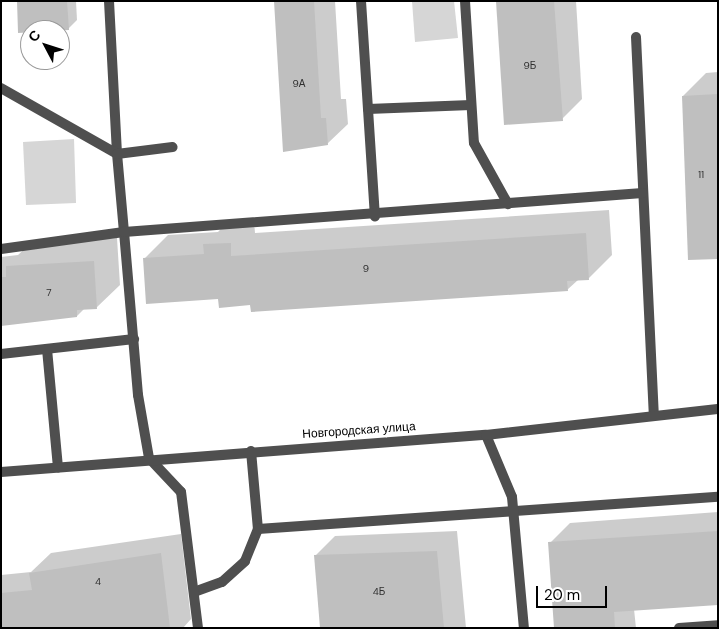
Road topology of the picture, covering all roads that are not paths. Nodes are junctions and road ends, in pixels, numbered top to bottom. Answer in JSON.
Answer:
{"nodes":[{"id":1,"x":109,"y":1,"type":"edge"},
{"id":2,"x":361,"y":1,"type":"edge"},
{"id":3,"x":465,"y":1,"type":"edge"},
{"id":4,"x":636,"y":37,"type":"dead end"},
{"id":5,"x":1,"y":88,"type":"edge"},
{"id":6,"x":471,"y":105,"type":"junction"},
{"id":7,"x":368,"y":109,"type":"junction"},
{"id":8,"x":173,"y":147,"type":"dead end"},
{"id":9,"x":117,"y":154,"type":"junction"},
{"id":10,"x":643,"y":193,"type":"junction"},
{"id":11,"x":508,"y":204,"type":"junction"},
{"id":12,"x":375,"y":216,"type":"junction"},
{"id":13,"x":124,"y":232,"type":"junction"},
{"id":14,"x":1,"y":249,"type":"edge"},
{"id":15,"x":134,"y":339,"type":"junction"},
{"id":16,"x":47,"y":349,"type":"junction"},
{"id":17,"x":1,"y":354,"type":"edge"},
{"id":18,"x":718,"y":409,"type":"edge"},
{"id":19,"x":654,"y":416,"type":"junction"},
{"id":20,"x":486,"y":435,"type":"junction"},
{"id":21,"x":250,"y":451,"type":"junction"},
{"id":22,"x":148,"y":458,"type":"junction"},
{"id":23,"x":58,"y":467,"type":"junction"},
{"id":24,"x":1,"y":472,"type":"edge"},
{"id":25,"x":718,"y":497,"type":"edge"},
{"id":26,"x":514,"y":513,"type":"junction"},
{"id":27,"x":258,"y":529,"type":"junction"},
{"id":28,"x":194,"y":592,"type":"junction"},
{"id":29,"x":718,"y":625,"type":"edge"},
{"id":30,"x":198,"y":628,"type":"edge"},
{"id":31,"x":524,"y":628,"type":"edge"},
{"id":32,"x":679,"y":628,"type":"edge"}],
"edges":[{"from":1,"to":9,"type":"street"},
{"from":2,"to":7,"type":"street"},
{"from":3,"to":6,"type":"street"},
{"from":4,"to":10,"type":"street"},
{"from":5,"to":9,"type":"street"},
{"from":6,"to":7,"type":"street"},
{"from":6,"to":11,"type":"street"},
{"from":7,"to":12,"type":"street"},
{"from":8,"to":9,"type":"street"},
{"from":9,"to":13,"type":"street"},
{"from":10,"to":11,"type":"street"},
{"from":10,"to":19,"type":"street"},
{"from":11,"to":12,"type":"street"},
{"from":12,"to":13,"type":"street"},
{"from":13,"to":14,"type":"street"},
{"from":13,"to":15,"type":"street"},
{"from":15,"to":16,"type":"street"},
{"from":15,"to":22,"type":"street"},
{"from":16,"to":17,"type":"street"},
{"from":16,"to":23,"type":"street"},
{"from":18,"to":19,"type":"street","name":"Новгородская улица"},
{"from":19,"to":20,"type":"street","name":"Новгородская улица"},
{"from":20,"to":21,"type":"street","name":"Новгородская улица"},
{"from":20,"to":26,"type":"street"},
{"from":21,"to":22,"type":"street","name":"Новгородская улица"},
{"from":21,"to":27,"type":"street"},
{"from":22,"to":23,"type":"street","name":"Новгородская улица"},
{"from":22,"to":28,"type":"street"},
{"from":23,"to":24,"type":"street","name":"Новгородская улица"},
{"from":25,"to":26,"type":"street"},
{"from":26,"to":27,"type":"street"},
{"from":26,"to":31,"type":"street"},
{"from":27,"to":28,"type":"street"},
{"from":28,"to":30,"type":"street"},
{"from":29,"to":32,"type":"street"}]}
